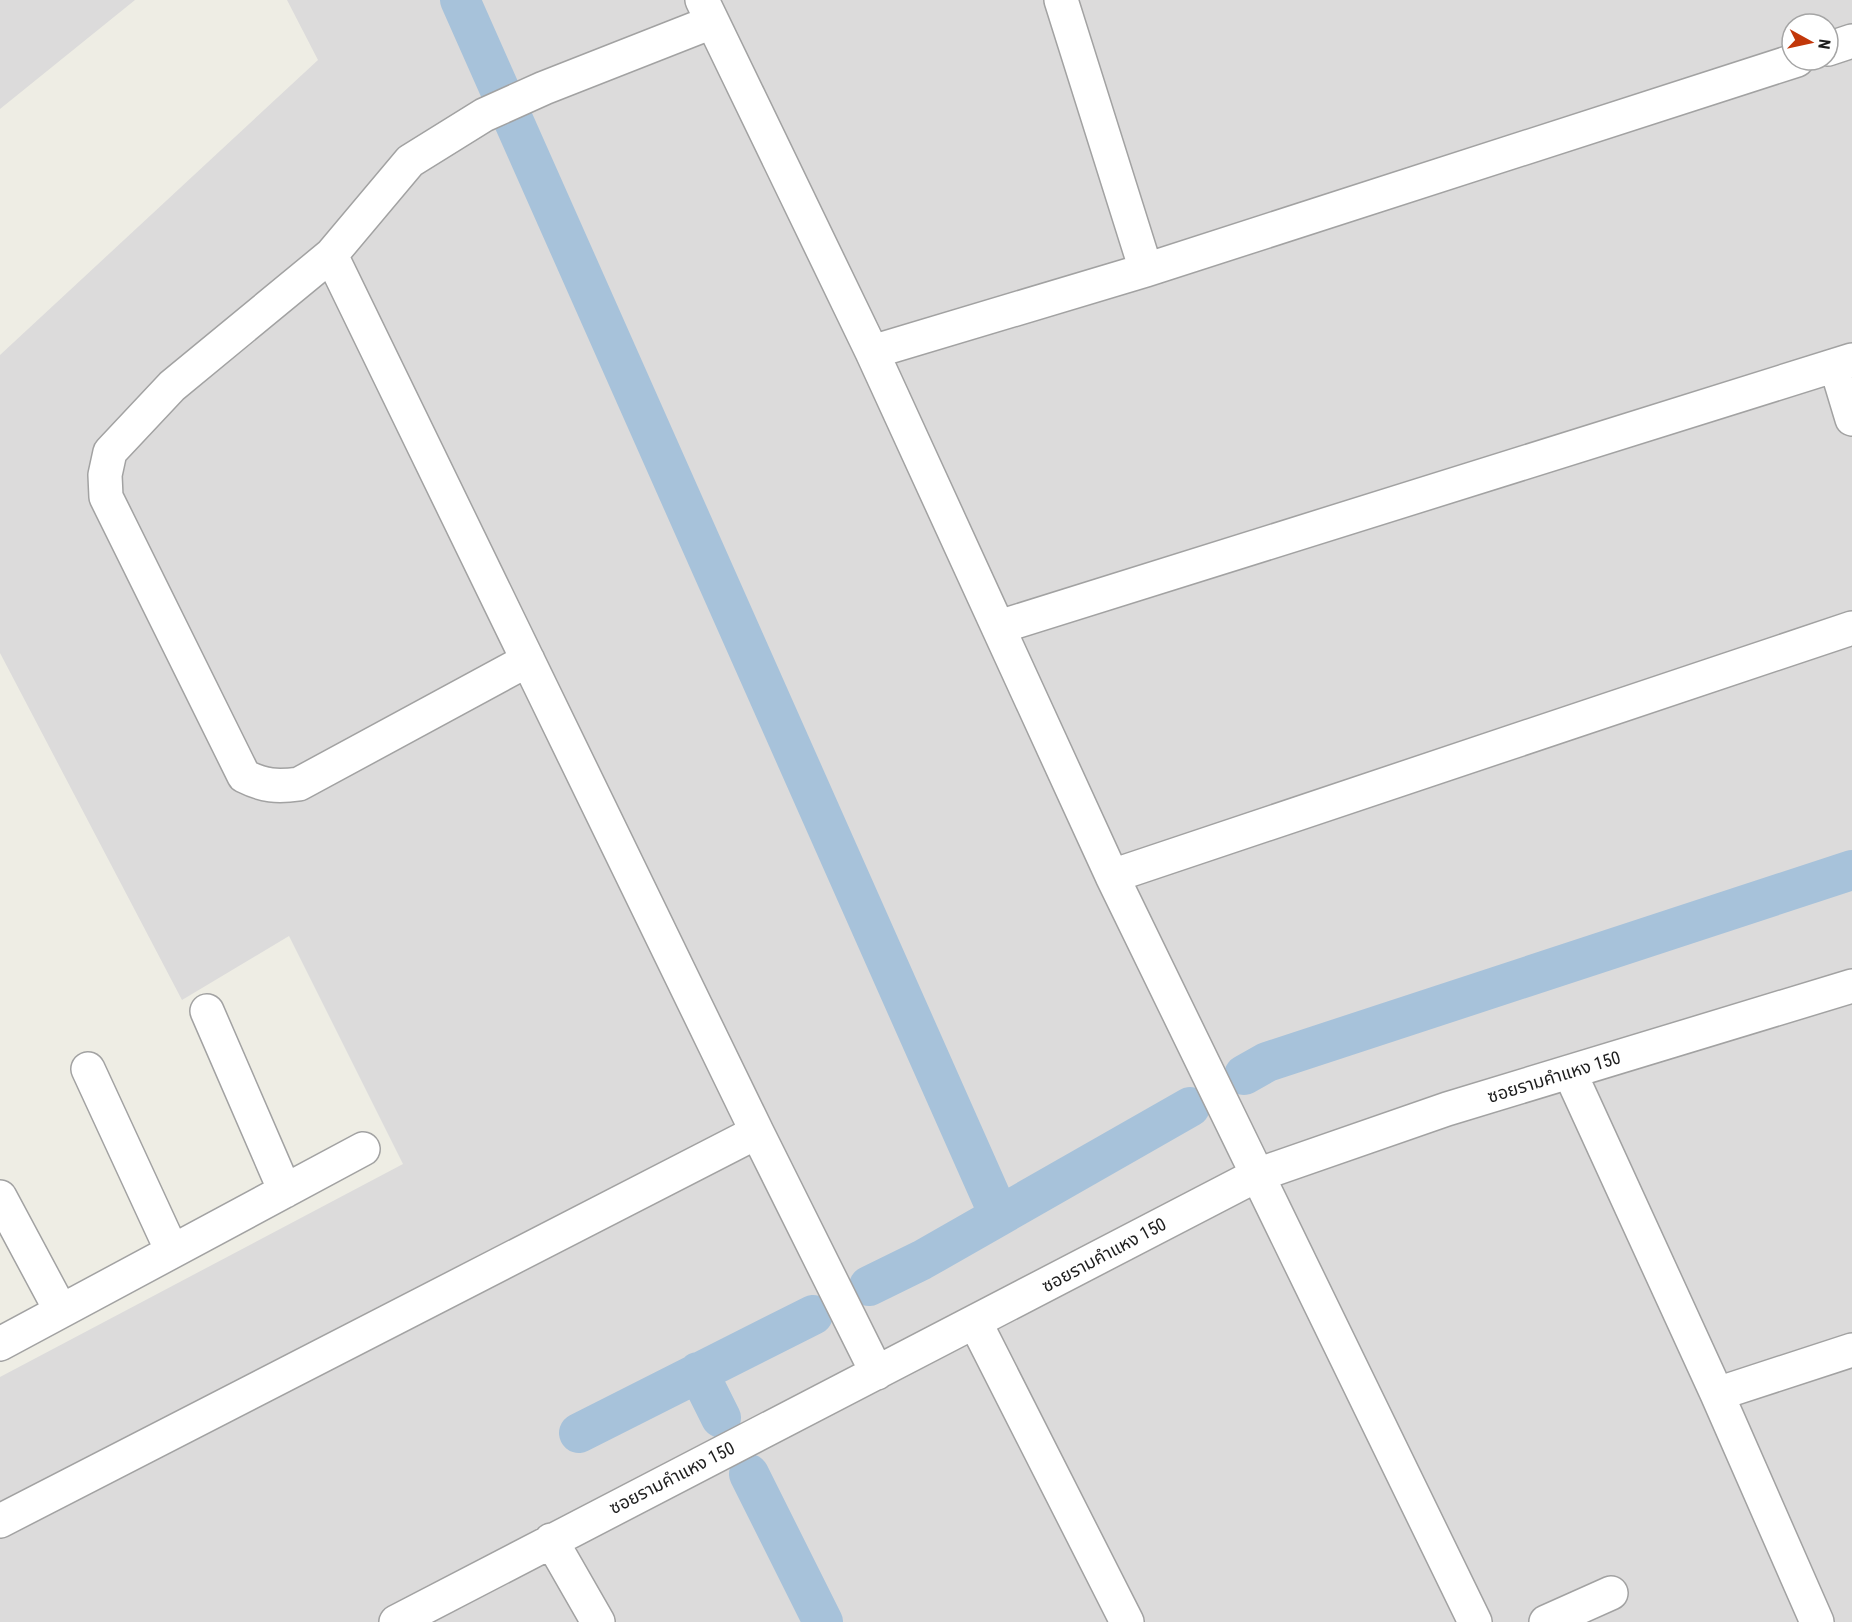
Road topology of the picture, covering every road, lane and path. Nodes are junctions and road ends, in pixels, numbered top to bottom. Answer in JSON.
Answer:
{"nodes":[{"id":1,"x":1061,"y":0,"type":"edge"},
{"id":2,"x":707,"y":11,"type":"edge"},
{"id":3,"x":1780,"y":65,"type":"edge"},
{"id":4,"x":331,"y":255,"type":"junction"},
{"id":5,"x":1146,"y":270,"type":"junction"},
{"id":6,"x":872,"y":352,"type":"junction"},
{"id":7,"x":1844,"y":363,"type":"edge"},
{"id":8,"x":1852,"y":419,"type":"edge"},
{"id":9,"x":999,"y":627,"type":"junction"},
{"id":10,"x":1852,"y":628,"type":"edge"},
{"id":11,"x":528,"y":660,"type":"junction"},
{"id":12,"x":1112,"y":876,"type":"junction"},
{"id":13,"x":1852,"y":986,"type":"edge"},
{"id":14,"x":207,"y":1011,"type":"dead end"},
{"id":15,"x":88,"y":1069,"type":"dead end"},
{"id":16,"x":1570,"y":1073,"type":"junction"},
{"id":17,"x":757,"y":1132,"type":"junction"},
{"id":18,"x":363,"y":1149,"type":"dead end"},
{"id":19,"x":1257,"y":1175,"type":"junction"},
{"id":20,"x":285,"y":1191,"type":"junction"},
{"id":21,"x":0,"y":1197,"type":"edge"},
{"id":22,"x":172,"y":1251,"type":"junction"},
{"id":23,"x":62,"y":1311,"type":"junction"},
{"id":24,"x":975,"y":1322,"type":"junction"},
{"id":25,"x":0,"y":1344,"type":"edge"},
{"id":26,"x":1852,"y":1350,"type":"edge"},
{"id":27,"x":877,"y":1373,"type":"junction"},
{"id":28,"x":1717,"y":1394,"type":"junction"},
{"id":29,"x":0,"y":1521,"type":"edge"},
{"id":30,"x":551,"y":1540,"type":"junction"},
{"id":31,"x":1611,"y":1593,"type":"dead end"},
{"id":32,"x":396,"y":1622,"type":"edge"},
{"id":33,"x":598,"y":1622,"type":"edge"},
{"id":34,"x":1127,"y":1622,"type":"edge"},
{"id":35,"x":1475,"y":1622,"type":"edge"},
{"id":36,"x":1546,"y":1622,"type":"edge"},
{"id":37,"x":1817,"y":1622,"type":"edge"}],
"edges":[{"from":1,"to":5,"type":"street"},
{"from":2,"to":4,"type":"street"},
{"from":2,"to":6,"type":"street"},
{"from":3,"to":5,"type":"street"},
{"from":4,"to":11,"type":"street"},
{"from":4,"to":11,"type":"street"},
{"from":5,"to":6,"type":"street"},
{"from":6,"to":9,"type":"street"},
{"from":7,"to":8,"type":"street"},
{"from":7,"to":9,"type":"street"},
{"from":9,"to":12,"type":"street"},
{"from":10,"to":12,"type":"street"},
{"from":11,"to":17,"type":"street"},
{"from":12,"to":19,"type":"street"},
{"from":13,"to":16,"type":"street","name":"ซอยรามคำแหง 150"},
{"from":14,"to":20,"type":"street"},
{"from":15,"to":22,"type":"street"},
{"from":16,"to":19,"type":"street","name":"ซอยรามคำแหง 150"},
{"from":16,"to":28,"type":"street"},
{"from":17,"to":27,"type":"street"},
{"from":17,"to":29,"type":"street"},
{"from":18,"to":20,"type":"street"},
{"from":19,"to":24,"type":"street","name":"ซอยรามคำแหง 150"},
{"from":19,"to":35,"type":"street"},
{"from":20,"to":22,"type":"street"},
{"from":21,"to":23,"type":"street"},
{"from":22,"to":23,"type":"street"},
{"from":23,"to":25,"type":"street"},
{"from":24,"to":27,"type":"street","name":"ซอยรามคำแหง 150"},
{"from":24,"to":34,"type":"street"},
{"from":26,"to":28,"type":"street"},
{"from":27,"to":30,"type":"street","name":"ซอยรามคำแหง 150"},
{"from":28,"to":37,"type":"street"},
{"from":30,"to":32,"type":"street","name":"ซอยรามคำแหง 150"},
{"from":30,"to":33,"type":"street"},
{"from":31,"to":36,"type":"street"}]}
